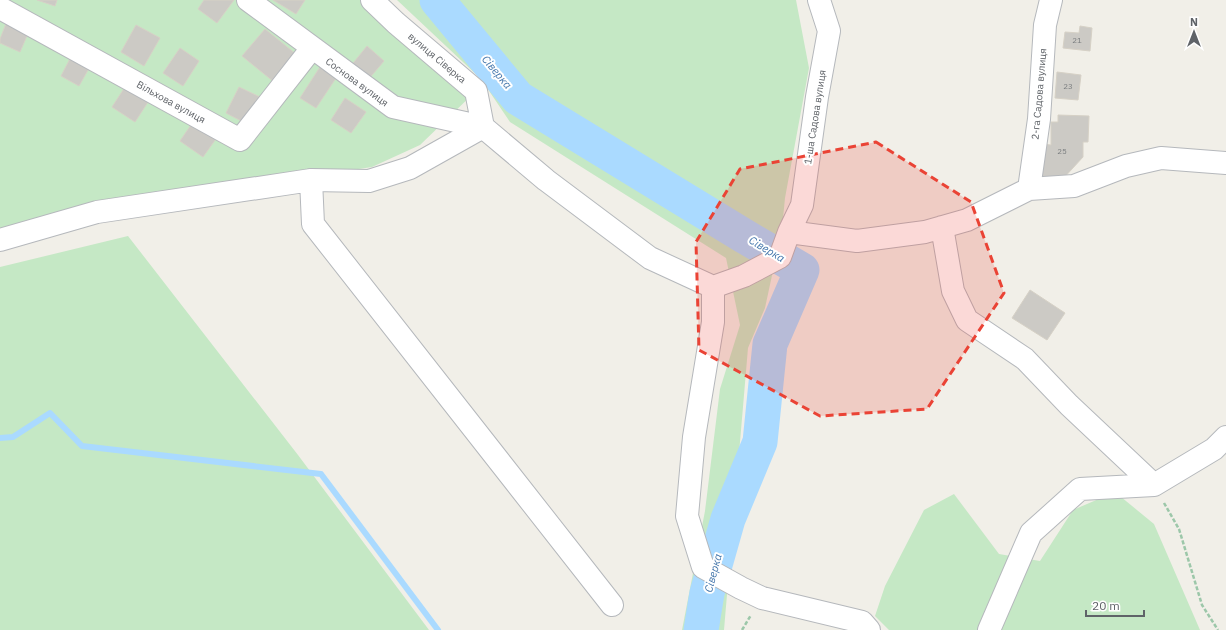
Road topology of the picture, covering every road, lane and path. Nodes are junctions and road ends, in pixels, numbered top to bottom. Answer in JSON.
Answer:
{"nodes":[{"id":1,"x":248,"y":0,"type":"edge"},
{"id":2,"x":372,"y":0,"type":"edge"},
{"id":3,"x":819,"y":0,"type":"edge"},
{"id":4,"x":1050,"y":0,"type":"edge"},
{"id":5,"x":0,"y":8,"type":"edge"},
{"id":6,"x":312,"y":48,"type":"junction"},
{"id":7,"x":483,"y":127,"type":"junction"},
{"id":8,"x":1226,"y":161,"type":"edge"},
{"id":9,"x":312,"y":180,"type":"junction"},
{"id":10,"x":1028,"y":189,"type":"junction"},
{"id":11,"x":942,"y":227,"type":"junction"},
{"id":12,"x":789,"y":232,"type":"junction"},
{"id":13,"x":0,"y":240,"type":"edge"},
{"id":14,"x":713,"y":287,"type":"junction"},
{"id":15,"x":1222,"y":447,"type":"edge"},
{"id":16,"x":1154,"y":485,"type":"junction"},
{"id":17,"x":612,"y":605,"type":"dead end"},
{"id":18,"x":868,"y":630,"type":"edge"},
{"id":19,"x":989,"y":630,"type":"edge"},
{"id":20,"x":1218,"y":630,"type":"edge"}],
"edges":[{"from":1,"to":6,"type":"street","name":"Соснова вулиця"},
{"from":2,"to":7,"type":"street","name":"вулиця Сіверка"},
{"from":3,"to":12,"type":"street","name":"1-ша Садова вулиця"},
{"from":4,"to":10,"type":"street","name":"2-га Садова вулиця"},
{"from":5,"to":6,"type":"street","name":"Вільхова вулиця"},
{"from":6,"to":7,"type":"street","name":"Соснова вулиця"},
{"from":7,"to":9,"type":"street"},
{"from":7,"to":14,"type":"street"},
{"from":8,"to":10,"type":"street"},
{"from":9,"to":13,"type":"street"},
{"from":9,"to":17,"type":"street"},
{"from":10,"to":11,"type":"street"},
{"from":11,"to":12,"type":"street"},
{"from":11,"to":16,"type":"street"},
{"from":12,"to":14,"type":"street","name":"1-ша Садова вулиця"},
{"from":14,"to":18,"type":"street"},
{"from":15,"to":16,"type":"street"},
{"from":16,"to":19,"type":"street"},
{"from":16,"to":20,"type":"path"}]}
